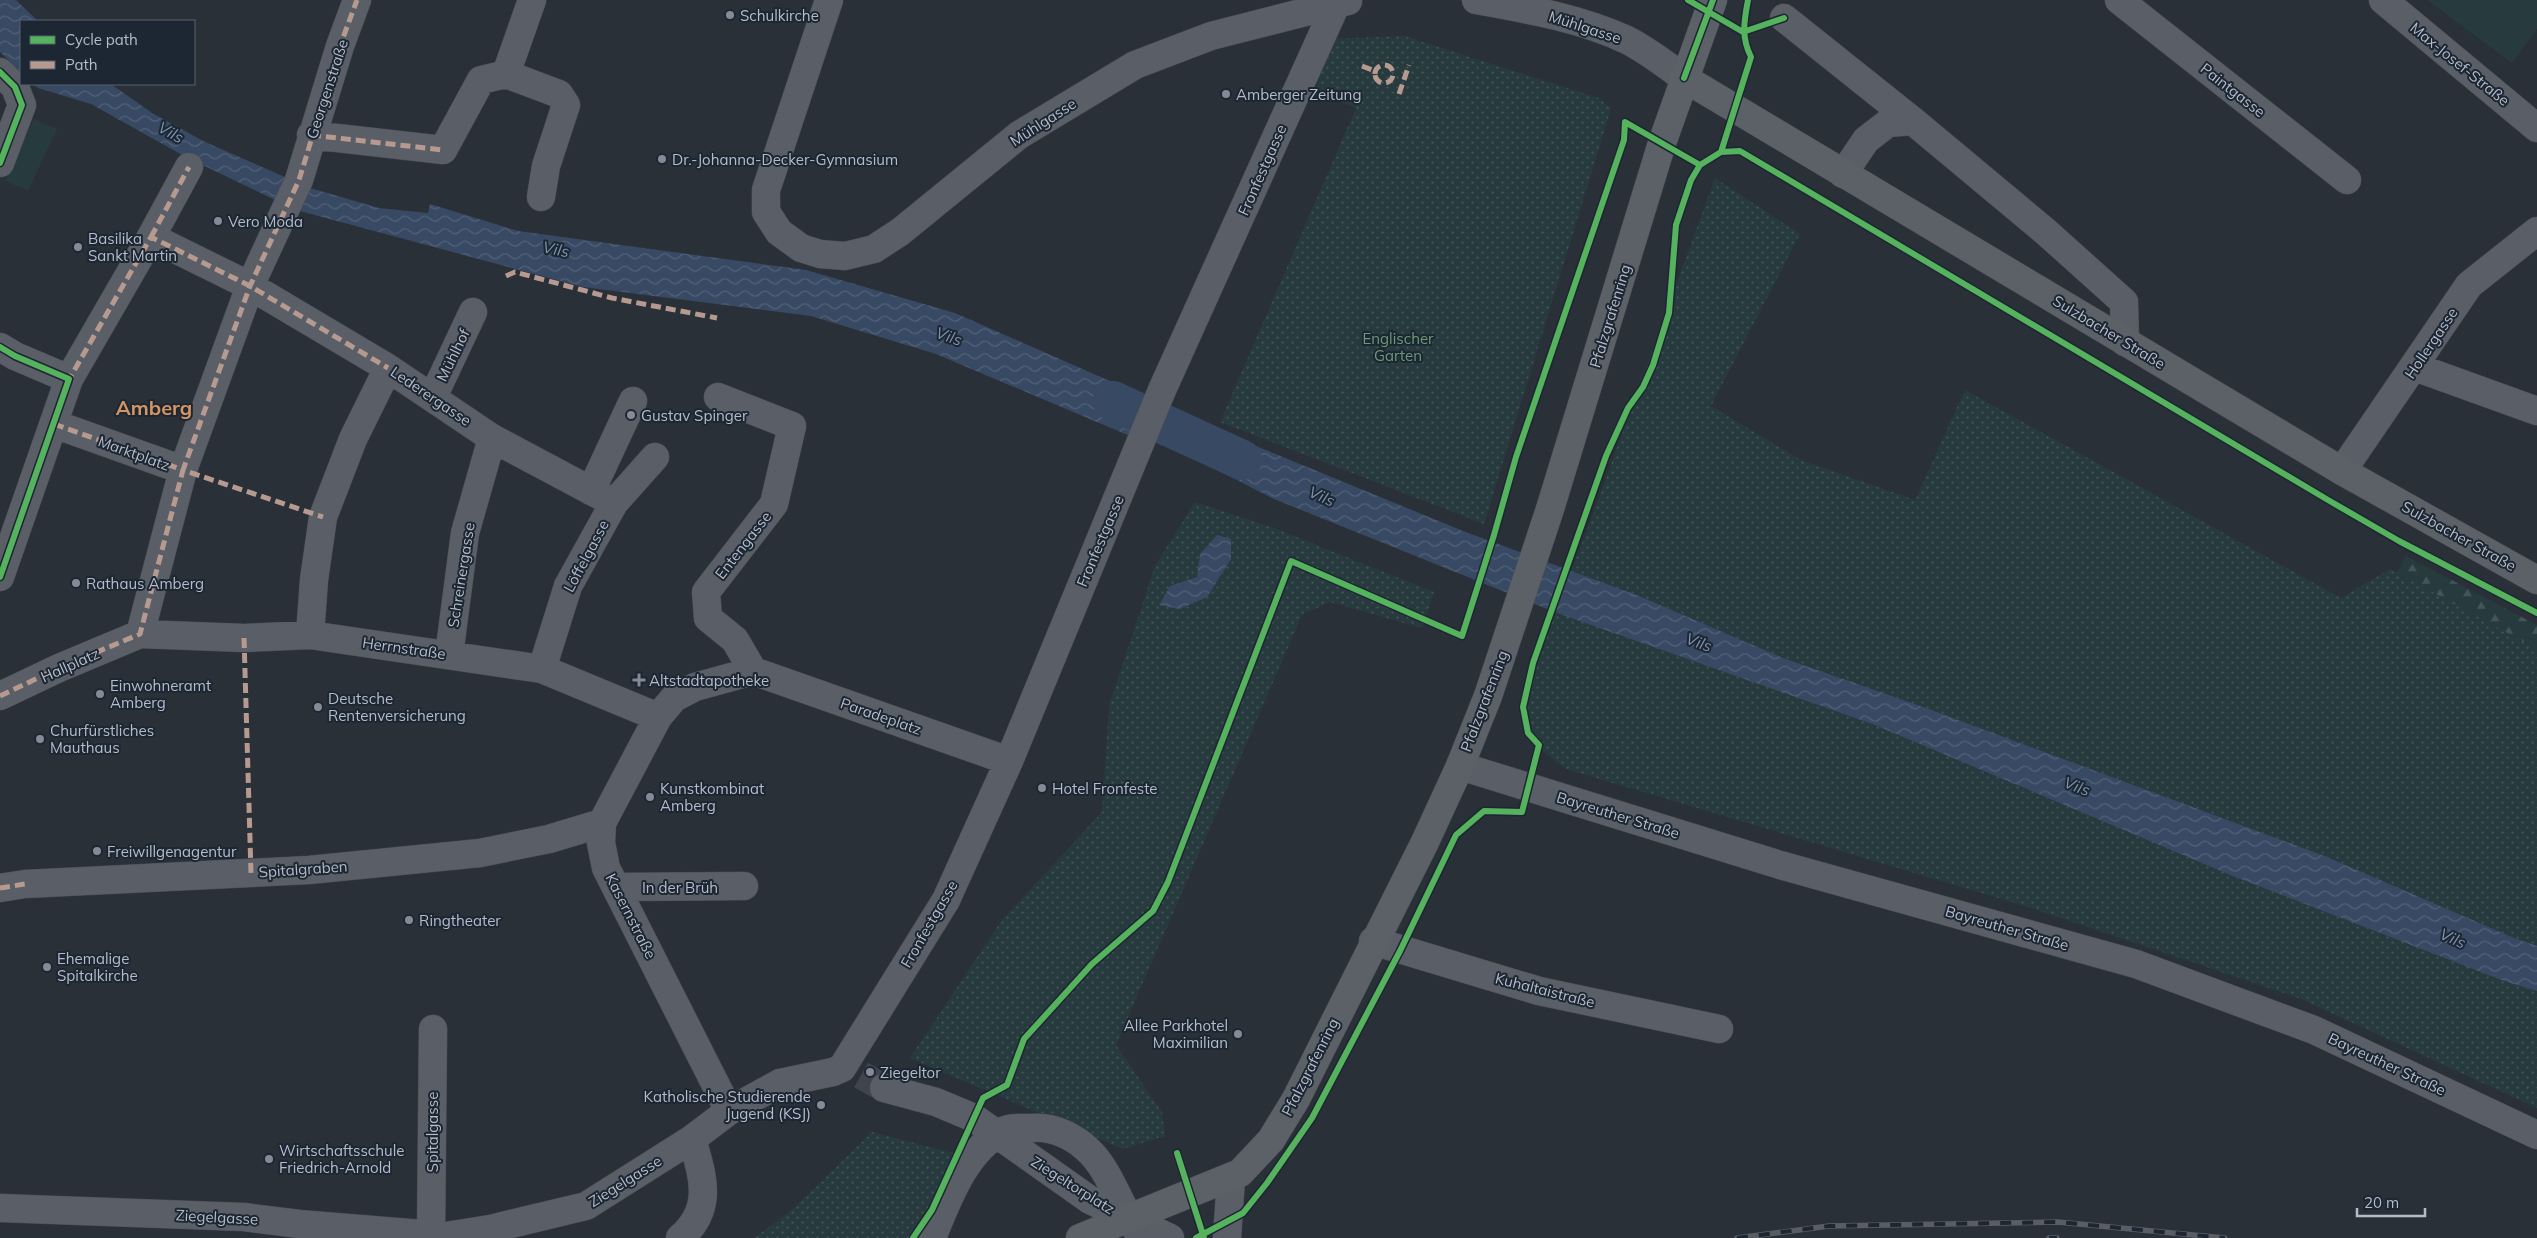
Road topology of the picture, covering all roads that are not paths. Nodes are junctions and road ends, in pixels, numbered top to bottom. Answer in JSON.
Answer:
{"nodes":[{"id":1,"x":357,"y":0,"type":"edge"},
{"id":2,"x":532,"y":0,"type":"edge"},
{"id":3,"x":829,"y":0,"type":"edge"},
{"id":4,"x":1476,"y":0,"type":"edge"},
{"id":5,"x":1713,"y":0,"type":"edge"},
{"id":6,"x":2119,"y":0,"type":"edge"},
{"id":7,"x":2383,"y":0,"type":"edge"},
{"id":8,"x":1344,"y":1,"type":"edge"},
{"id":9,"x":1784,"y":18,"type":"dead end"},
{"id":10,"x":0,"y":72,"type":"edge"},
{"id":11,"x":506,"y":74,"type":"junction"},
{"id":12,"x":1684,"y":78,"type":"junction"},
{"id":13,"x":1913,"y":121,"type":"junction"},
{"id":14,"x":2537,"y":128,"type":"edge"},
{"id":15,"x":312,"y":136,"type":"junction"},
{"id":16,"x":0,"y":163,"type":"edge"},
{"id":17,"x":189,"y":167,"type":"dead end"},
{"id":18,"x":1843,"y":174,"type":"junction"},
{"id":19,"x":2347,"y":180,"type":"dead end"},
{"id":20,"x":541,"y":197,"type":"dead end"},
{"id":21,"x":2537,"y":231,"type":"edge"},
{"id":22,"x":152,"y":237,"type":"junction"},
{"id":23,"x":250,"y":286,"type":"junction"},
{"id":24,"x":473,"y":312,"type":"dead end"},
{"id":25,"x":2125,"y":342,"type":"junction"},
{"id":26,"x":0,"y":347,"type":"edge"},
{"id":27,"x":388,"y":368,"type":"junction"},
{"id":28,"x":2415,"y":368,"type":"junction"},
{"id":29,"x":68,"y":379,"type":"junction"},
{"id":30,"x":433,"y":397,"type":"junction"},
{"id":31,"x":718,"y":397,"type":"dead end"},
{"id":32,"x":633,"y":401,"type":"dead end"},
{"id":33,"x":2537,"y":411,"type":"edge"},
{"id":34,"x":54,"y":424,"type":"junction"},
{"id":35,"x":492,"y":438,"type":"junction"},
{"id":36,"x":655,"y":457,"type":"dead end"},
{"id":37,"x":183,"y":470,"type":"junction"},
{"id":38,"x":2342,"y":471,"type":"junction"},
{"id":39,"x":603,"y":497,"type":"junction"},
{"id":40,"x":0,"y":577,"type":"edge"},
{"id":41,"x":2537,"y":580,"type":"edge"},
{"id":42,"x":140,"y":634,"type":"junction"},
{"id":43,"x":310,"y":635,"type":"junction"},
{"id":44,"x":449,"y":655,"type":"junction"},
{"id":45,"x":542,"y":669,"type":"junction"},
{"id":46,"x":753,"y":671,"type":"junction"},
{"id":47,"x":0,"y":696,"type":"edge"},
{"id":48,"x":658,"y":718,"type":"junction"},
{"id":49,"x":1010,"y":761,"type":"junction"},
{"id":50,"x":1460,"y":766,"type":"junction"},
{"id":51,"x":602,"y":823,"type":"junction"},
{"id":52,"x":12,"y":886,"type":"edge"},
{"id":53,"x":744,"y":886,"type":"dead end"},
{"id":54,"x":616,"y":887,"type":"junction"},
{"id":55,"x":1373,"y":942,"type":"junction"},
{"id":56,"x":432,"y":1029,"type":"dead end"},
{"id":57,"x":1719,"y":1029,"type":"dead end"},
{"id":58,"x":851,"y":1071,"type":"joint"},
{"id":59,"x":887,"y":1089,"type":"tunnel mouth"},
{"id":60,"x":729,"y":1111,"type":"junction"},
{"id":61,"x":997,"y":1135,"type":"junction"},
{"id":62,"x":2537,"y":1135,"type":"edge"},
{"id":63,"x":692,"y":1139,"type":"junction"},
{"id":64,"x":1231,"y":1178,"type":"junction"},
{"id":65,"x":0,"y":1208,"type":"edge"},
{"id":66,"x":1135,"y":1228,"type":"edge"},
{"id":67,"x":441,"y":1236,"type":"edge"},
{"id":68,"x":680,"y":1238,"type":"edge"},
{"id":69,"x":932,"y":1238,"type":"edge"},
{"id":70,"x":1080,"y":1238,"type":"edge"},
{"id":71,"x":1170,"y":1238,"type":"edge"},
{"id":72,"x":1227,"y":1238,"type":"edge"}],
"edges":[{"from":1,"to":15,"type":"street","name":"Georgenstraße"},
{"from":2,"to":11,"type":"street"},
{"from":3,"to":8,"type":"street","name":"Mühlgasse"},
{"from":4,"to":12,"type":"street","name":"Mühlgasse"},
{"from":5,"to":12,"type":"main road","name":"Pfalzgrafenring"},
{"from":6,"to":19,"type":"street","name":"Paintgasse"},
{"from":7,"to":14,"type":"street","name":"Max-Josef-Straße"},
{"from":8,"to":49,"type":"street","name":"Fronfestgasse"},
{"from":9,"to":13,"type":"street"},
{"from":10,"to":16,"type":"street"},
{"from":11,"to":15,"type":"street"},
{"from":11,"to":20,"type":"street"},
{"from":12,"to":18,"type":"main road","name":"Sulzbacher Straße"},
{"from":12,"to":50,"type":"main road","name":"Pfalzgrafenring"},
{"from":13,"to":18,"type":"street"},
{"from":13,"to":25,"type":"street"},
{"from":15,"to":23,"type":"street","name":"Georgenstraße"},
{"from":17,"to":22,"type":"street"},
{"from":18,"to":25,"type":"main road","name":"Sulzbacher Straße"},
{"from":21,"to":28,"type":"street","name":"Hollergasse"},
{"from":22,"to":23,"type":"street"},
{"from":22,"to":29,"type":"street"},
{"from":23,"to":27,"type":"street","name":"Lederergasse"},
{"from":23,"to":37,"type":"street","name":"Marktplatz"},
{"from":24,"to":30,"type":"street","name":"Mühlhof"},
{"from":25,"to":38,"type":"main road","name":"Sulzbacher Straße"},
{"from":26,"to":29,"type":"street"},
{"from":27,"to":30,"type":"street","name":"Lederergasse"},
{"from":27,"to":43,"type":"street"},
{"from":28,"to":33,"type":"street"},
{"from":28,"to":38,"type":"street","name":"Hollergasse"},
{"from":29,"to":34,"type":"street"},
{"from":30,"to":35,"type":"street","name":"Lederergasse"},
{"from":31,"to":46,"type":"street","name":"Entengasse"},
{"from":32,"to":39,"type":"street"},
{"from":34,"to":37,"type":"street","name":"Marktplatz"},
{"from":34,"to":40,"type":"street"},
{"from":35,"to":39,"type":"street","name":"Lederergasse"},
{"from":35,"to":44,"type":"street","name":"Schreinergasse"},
{"from":36,"to":39,"type":"street","name":"Löffelgasse"},
{"from":37,"to":42,"type":"street"},
{"from":38,"to":41,"type":"main road","name":"Sulzbacher Straße"},
{"from":39,"to":45,"type":"street","name":"Löffelgasse"},
{"from":42,"to":43,"type":"street","name":"Herrnstraße"},
{"from":42,"to":47,"type":"street","name":"Hallplatz"},
{"from":43,"to":44,"type":"street","name":"Herrnstraße"},
{"from":44,"to":45,"type":"street","name":"Herrnstraße"},
{"from":45,"to":48,"type":"street","name":"Herrnstraße"},
{"from":46,"to":48,"type":"street"},
{"from":46,"to":49,"type":"street","name":"Paradeplatz"},
{"from":48,"to":51,"type":"street","name":"Kasernstraße"},
{"from":49,"to":58,"type":"street","name":"Fronfestgasse"},
{"from":50,"to":55,"type":"main road","name":"Pfalzgrafenring"},
{"from":50,"to":62,"type":"street","name":"Bayreuther Straße"},
{"from":51,"to":52,"type":"street","name":"Spitalgraben"},
{"from":51,"to":54,"type":"street","name":"Kasernstraße"},
{"from":53,"to":54,"type":"street","name":"In der Brüh"},
{"from":54,"to":60,"type":"street","name":"Kasernstraße"},
{"from":55,"to":57,"type":"street","name":"Kuhaltaistraße"},
{"from":55,"to":64,"type":"main road","name":"Pfalzgrafenring"},
{"from":56,"to":67,"type":"street","name":"Spitalgasse"},
{"from":58,"to":60,"type":"street","name":"Ziegelgasse"},
{"from":59,"to":61,"type":"street","name":"Ziegeltorplatz"},
{"from":60,"to":63,"type":"street","name":"Ziegelgasse"},
{"from":61,"to":66,"type":"street","name":"Ziegeltorplatz"},
{"from":61,"to":66,"type":"street","name":"Ziegeltorplatz"},
{"from":61,"to":69,"type":"street","name":"Ziegeltorplatz"},
{"from":63,"to":67,"type":"street","name":"Ziegelgasse"},
{"from":63,"to":68,"type":"street"},
{"from":64,"to":66,"type":"main road","name":"Pfalzgrafenring"},
{"from":64,"to":72,"type":"street"},
{"from":65,"to":67,"type":"street","name":"Ziegelgasse"},
{"from":66,"to":70,"type":"main road","name":"Pfalzgrafenring"},
{"from":66,"to":71,"type":"street"}]}
